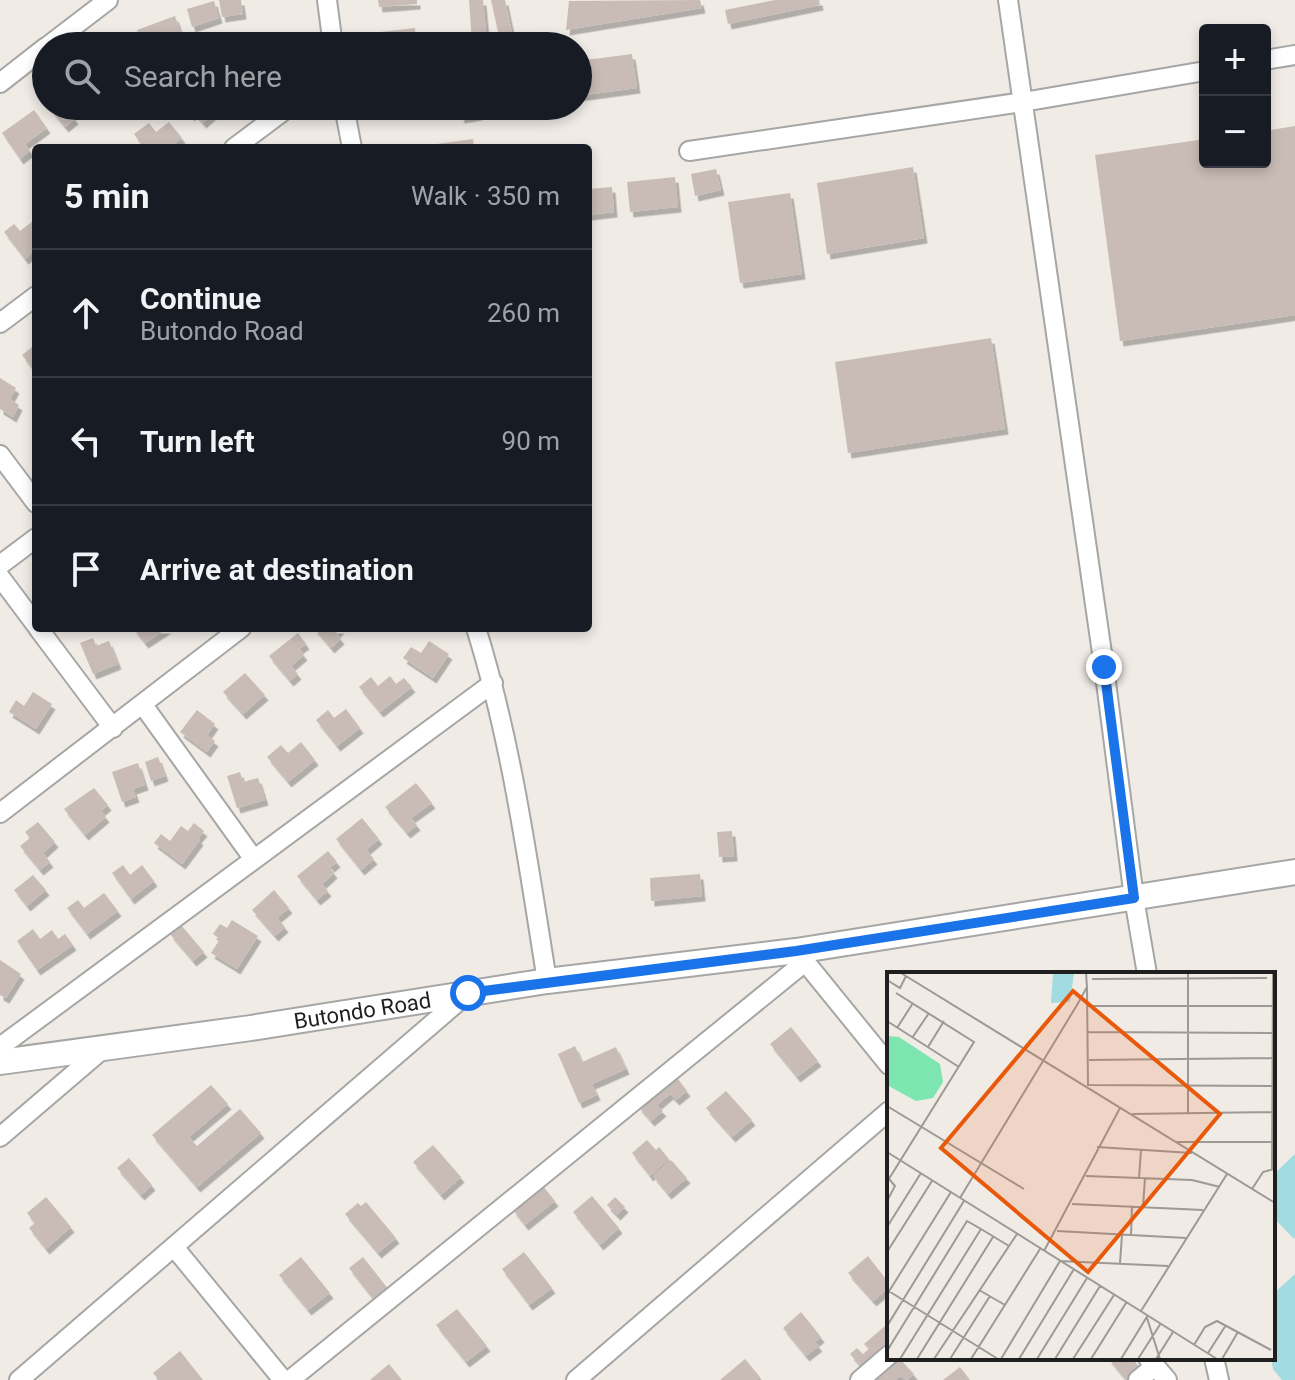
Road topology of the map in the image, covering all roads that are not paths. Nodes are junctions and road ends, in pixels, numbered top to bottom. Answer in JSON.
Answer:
{"nodes":[{"id":1,"x":108,"y":0,"type":"edge"},
{"id":2,"x":327,"y":0,"type":"edge"},
{"id":3,"x":1008,"y":0,"type":"edge"},
{"id":4,"x":66,"y":32,"type":"edge"},
{"id":5,"x":331,"y":32,"type":"edge"},
{"id":6,"x":1295,"y":55,"type":"edge"},
{"id":7,"x":32,"y":58,"type":"edge"},
{"id":8,"x":1271,"y":59,"type":"edge"},
{"id":9,"x":1199,"y":72,"type":"edge"},
{"id":10,"x":0,"y":83,"type":"edge"},
{"id":11,"x":1023,"y":102,"type":"junction"},
{"id":12,"x":271,"y":120,"type":"edge"},
{"id":13,"x":347,"y":120,"type":"edge"},
{"id":14,"x":239,"y":144,"type":"edge"},
{"id":15,"x":351,"y":144,"type":"edge"},
{"id":16,"x":689,"y":151,"type":"dead end"},
{"id":17,"x":32,"y":299,"type":"edge"},
{"id":18,"x":0,"y":323,"type":"edge"},
{"id":19,"x":0,"y":455,"type":"edge"},
{"id":20,"x":32,"y":498,"type":"edge"},
{"id":21,"x":32,"y":541,"type":"edge"},
{"id":22,"x":0,"y":565,"type":"edge"},
{"id":23,"x":0,"y":577,"type":"edge"},
{"id":24,"x":32,"y":620,"type":"edge"},
{"id":25,"x":41,"y":632,"type":"edge"},
{"id":26,"x":236,"y":632,"type":"edge"},
{"id":27,"x":477,"y":632,"type":"edge"},
{"id":28,"x":493,"y":683,"type":"junction"},
{"id":29,"x":143,"y":705,"type":"junction"},
{"id":30,"x":113,"y":728,"type":"junction"},
{"id":31,"x":0,"y":813,"type":"edge"},
{"id":32,"x":253,"y":858,"type":"junction"},
{"id":33,"x":1295,"y":872,"type":"edge"},
{"id":34,"x":1134,"y":898,"type":"junction"},
{"id":35,"x":800,"y":956,"type":"junction"},
{"id":36,"x":1147,"y":972,"type":"edge"},
{"id":37,"x":547,"y":981,"type":"junction"},
{"id":38,"x":468,"y":993,"type":"junction"},
{"id":39,"x":106,"y":1046,"type":"junction"},
{"id":40,"x":0,"y":1047,"type":"edge"},
{"id":41,"x":0,"y":1062,"type":"edge"},
{"id":42,"x":887,"y":1063,"type":"edge"},
{"id":43,"x":887,"y":1113,"type":"edge"},
{"id":44,"x":0,"y":1137,"type":"edge"},
{"id":45,"x":174,"y":1247,"type":"junction"},
{"id":46,"x":887,"y":1357,"type":"edge"},
{"id":47,"x":1214,"y":1360,"type":"edge"},
{"id":48,"x":1151,"y":1362,"type":"edge"},
{"id":49,"x":19,"y":1380,"type":"edge"},
{"id":50,"x":283,"y":1380,"type":"edge"},
{"id":51,"x":290,"y":1380,"type":"edge"},
{"id":52,"x":576,"y":1380,"type":"edge"},
{"id":53,"x":860,"y":1380,"type":"edge"},
{"id":54,"x":1138,"y":1380,"type":"edge"},
{"id":55,"x":1167,"y":1380,"type":"edge"},
{"id":56,"x":1219,"y":1380,"type":"edge"}],
"edges":[{"from":1,"to":4,"type":"street"},
{"from":2,"to":5,"type":"street"},
{"from":3,"to":11,"type":"street"},
{"from":6,"to":8,"type":"street"},
{"from":7,"to":10,"type":"street"},
{"from":9,"to":11,"type":"street"},
{"from":11,"to":16,"type":"street"},
{"from":11,"to":34,"type":"street"},
{"from":12,"to":14,"type":"street"},
{"from":13,"to":15,"type":"street"},
{"from":17,"to":18,"type":"street"},
{"from":19,"to":20,"type":"street"},
{"from":21,"to":22,"type":"street"},
{"from":23,"to":24,"type":"street"},
{"from":25,"to":30,"type":"street"},
{"from":26,"to":29,"type":"street"},
{"from":27,"to":28,"type":"street"},
{"from":28,"to":32,"type":"street"},
{"from":28,"to":37,"type":"street"},
{"from":29,"to":30,"type":"street"},
{"from":29,"to":32,"type":"street"},
{"from":30,"to":31,"type":"street"},
{"from":32,"to":40,"type":"street"},
{"from":33,"to":34,"type":"street","name":"Butondo Road"},
{"from":34,"to":35,"type":"street","name":"Butondo Road"},
{"from":34,"to":36,"type":"street"},
{"from":35,"to":37,"type":"street","name":"Butondo Road"},
{"from":35,"to":42,"type":"street"},
{"from":35,"to":51,"type":"street"},
{"from":37,"to":38,"type":"street","name":"Butondo Road"},
{"from":38,"to":39,"type":"street","name":"Butondo Road"},
{"from":38,"to":45,"type":"street"},
{"from":39,"to":41,"type":"street","name":"Butondo Road"},
{"from":39,"to":44,"type":"street"},
{"from":43,"to":52,"type":"street"},
{"from":45,"to":49,"type":"street"},
{"from":45,"to":50,"type":"street"},
{"from":46,"to":53,"type":"street"},
{"from":47,"to":56,"type":"street"},
{"from":48,"to":54,"type":"street"},
{"from":48,"to":55,"type":"street"}]}
